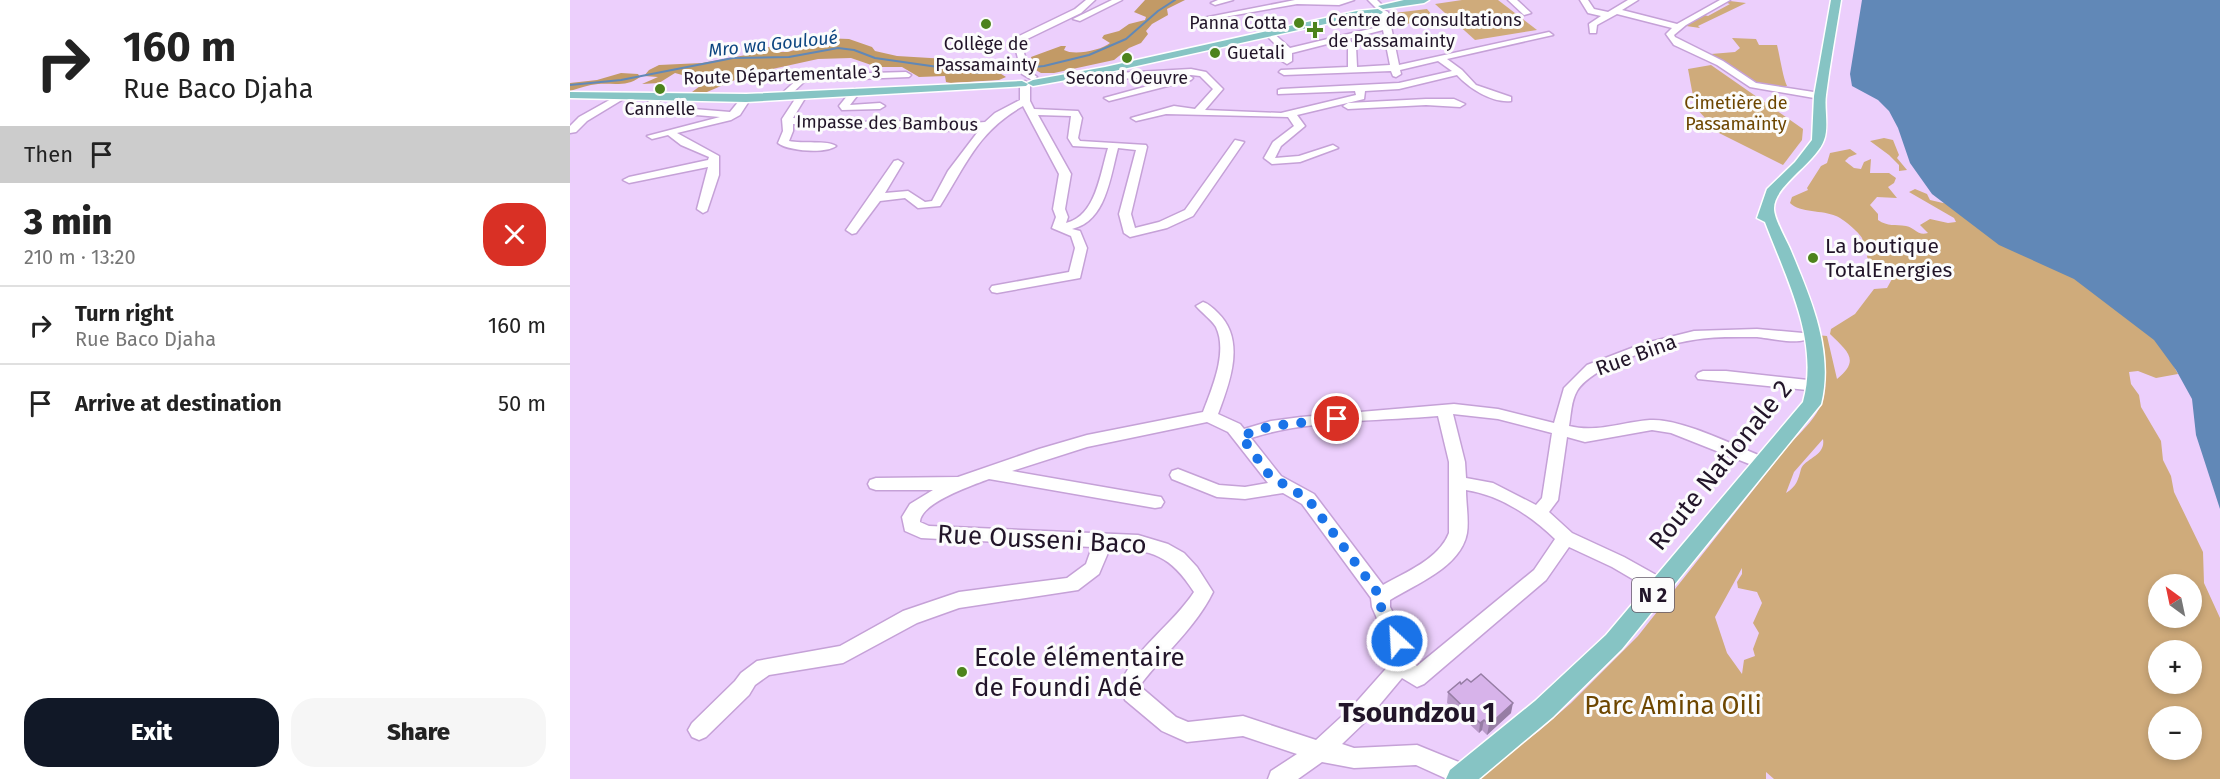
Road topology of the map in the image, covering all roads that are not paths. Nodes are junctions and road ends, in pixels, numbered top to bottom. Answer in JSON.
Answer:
{"nodes":[{"id":1,"x":1091,"y":0,"type":"edge"},
{"id":2,"x":1118,"y":0,"type":"edge"},
{"id":3,"x":1229,"y":0,"type":"edge"},
{"id":4,"x":1350,"y":0,"type":"edge"},
{"id":5,"x":1424,"y":0,"type":"edge"},
{"id":6,"x":1512,"y":0,"type":"edge"},
{"id":7,"x":1584,"y":0,"type":"edge"},
{"id":8,"x":1634,"y":0,"type":"edge"},
{"id":9,"x":1726,"y":0,"type":"edge"},
{"id":10,"x":1836,"y":0,"type":"edge"},
{"id":11,"x":1311,"y":1,"type":"edge"},
{"id":12,"x":1215,"y":3,"type":"dead end"},
{"id":13,"x":1380,"y":8,"type":"edge"},
{"id":14,"x":1527,"y":13,"type":"dead end"},
{"id":15,"x":1613,"y":13,"type":"junction"},
{"id":16,"x":1202,"y":19,"type":"dead end"},
{"id":17,"x":1057,"y":22,"type":"junction"},
{"id":18,"x":1387,"y":27,"type":"junction"},
{"id":19,"x":1679,"y":27,"type":"junction"},
{"id":20,"x":1593,"y":31,"type":"dead end"},
{"id":21,"x":1268,"y":33,"type":"junction"},
{"id":22,"x":1549,"y":35,"type":"dead end"},
{"id":23,"x":1340,"y":38,"type":"junction"},
{"id":24,"x":1288,"y":51,"type":"junction"},
{"id":25,"x":1440,"y":58,"type":"junction"},
{"id":26,"x":860,"y":64,"type":"dead end"},
{"id":27,"x":1396,"y":68,"type":"junction"},
{"id":28,"x":1353,"y":70,"type":"junction"},
{"id":29,"x":1284,"y":72,"type":"junction"},
{"id":30,"x":1459,"y":72,"type":"junction"},
{"id":31,"x":1089,"y":73,"type":"junction"},
{"id":32,"x":1203,"y":74,"type":"junction"},
{"id":33,"x":906,"y":75,"type":"dead end"},
{"id":34,"x":849,"y":76,"type":"junction"},
{"id":35,"x":1027,"y":79,"type":"junction"},
{"id":36,"x":1399,"y":86,"type":"junction"},
{"id":37,"x":1360,"y":89,"type":"junction"},
{"id":38,"x":855,"y":92,"type":"junction"},
{"id":39,"x":570,"y":95,"type":"edge"},
{"id":40,"x":802,"y":95,"type":"junction"},
{"id":41,"x":622,"y":96,"type":"junction"},
{"id":42,"x":658,"y":96,"type":"junction"},
{"id":43,"x":784,"y":96,"type":"junction"},
{"id":44,"x":1820,"y":96,"type":"junction"},
{"id":45,"x":746,"y":98,"type":"junction"},
{"id":46,"x":1109,"y":98,"type":"dead end"},
{"id":47,"x":1508,"y":99,"type":"dead end"},
{"id":48,"x":1208,"y":100,"type":"junction"},
{"id":49,"x":1025,"y":101,"type":"junction"},
{"id":50,"x":1460,"y":104,"type":"dead end"},
{"id":51,"x":1333,"y":105,"type":"junction"},
{"id":52,"x":880,"y":106,"type":"dead end"},
{"id":53,"x":1284,"y":106,"type":"junction"},
{"id":54,"x":1166,"y":111,"type":"junction"},
{"id":55,"x":1033,"y":112,"type":"junction"},
{"id":56,"x":736,"y":113,"type":"junction"},
{"id":57,"x":1197,"y":113,"type":"junction"},
{"id":58,"x":1136,"y":118,"type":"dead end"},
{"id":59,"x":787,"y":121,"type":"junction"},
{"id":60,"x":988,"y":125,"type":"junction"},
{"id":61,"x":572,"y":130,"type":"dead end"},
{"id":62,"x":671,"y":132,"type":"junction"},
{"id":63,"x":652,"y":136,"type":"dead end"},
{"id":64,"x":1239,"y":142,"type":"dead end"},
{"id":65,"x":1114,"y":145,"type":"junction"},
{"id":66,"x":831,"y":146,"type":"dead end"},
{"id":67,"x":1333,"y":148,"type":"dead end"},
{"id":68,"x":714,"y":162,"type":"junction"},
{"id":69,"x":898,"y":163,"type":"dead end"},
{"id":70,"x":629,"y":180,"type":"dead end"},
{"id":71,"x":876,"y":198,"type":"junction"},
{"id":72,"x":1766,"y":207,"type":"junction"},
{"id":73,"x":703,"y":209,"type":"dead end"},
{"id":74,"x":1058,"y":228,"type":"junction"},
{"id":75,"x":852,"y":230,"type":"dead end"},
{"id":76,"x":1783,"y":278,"type":"junction"},
{"id":77,"x":997,"y":290,"type":"dead end"},
{"id":78,"x":1802,"y":303,"type":"junction"},
{"id":79,"x":1203,"y":306,"type":"dead end"},
{"id":80,"x":1803,"y":337,"type":"junction"},
{"id":81,"x":1703,"y":376,"type":"dead end"},
{"id":82,"x":1817,"y":386,"type":"junction"},
{"id":83,"x":1444,"y":410,"type":"junction"},
{"id":84,"x":1209,"y":416,"type":"junction"},
{"id":85,"x":1558,"y":431,"type":"junction"},
{"id":86,"x":1241,"y":436,"type":"junction"},
{"id":87,"x":1762,"y":463,"type":"junction"},
{"id":88,"x":989,"y":473,"type":"junction"},
{"id":89,"x":1178,"y":475,"type":"dead end"},
{"id":90,"x":960,"y":483,"type":"junction"},
{"id":91,"x":1458,"y":483,"type":"junction"},
{"id":92,"x":876,"y":484,"type":"dead end"},
{"id":93,"x":1286,"y":486,"type":"junction"},
{"id":94,"x":1155,"y":502,"type":"dead end"},
{"id":95,"x":1538,"y":514,"type":"junction"},
{"id":96,"x":1566,"y":538,"type":"junction"},
{"id":97,"x":1103,"y":541,"type":"junction"},
{"id":98,"x":1660,"y":586,"type":"junction"},
{"id":99,"x":1380,"y":596,"type":"junction"},
{"id":100,"x":1401,"y":665,"type":"junction"},
{"id":101,"x":699,"y":730,"type":"dead end"},
{"id":102,"x":1319,"y":751,"type":"junction"},
{"id":103,"x":1461,"y":777,"type":"edge"},
{"id":104,"x":1279,"y":779,"type":"edge"}],
"edges":[{"from":1,"to":17,"type":"street"},
{"from":2,"to":17,"type":"street"},
{"from":3,"to":12,"type":"street"},
{"from":4,"to":11,"type":"street"},
{"from":5,"to":13,"type":"main road","name":"Route Départementale 3"},
{"from":6,"to":14,"type":"street"},
{"from":7,"to":15,"type":"street"},
{"from":8,"to":15,"type":"street"},
{"from":9,"to":19,"type":"street"},
{"from":10,"to":44,"type":"main road"},
{"from":11,"to":16,"type":"street"},
{"from":13,"to":18,"type":"street"},
{"from":13,"to":21,"type":"main road","name":"Route Départementale 3"},
{"from":15,"to":19,"type":"street"},
{"from":15,"to":20,"type":"street"},
{"from":17,"to":35,"type":"street"},
{"from":18,"to":23,"type":"street"},
{"from":18,"to":27,"type":"street"},
{"from":19,"to":44,"type":"street"},
{"from":21,"to":24,"type":"street"},
{"from":21,"to":31,"type":"main road","name":"Route Départementale 3"},
{"from":22,"to":25,"type":"street"},
{"from":23,"to":24,"type":"street"},
{"from":23,"to":28,"type":"street"},
{"from":24,"to":29,"type":"street"},
{"from":25,"to":27,"type":"street"},
{"from":25,"to":30,"type":"street"},
{"from":26,"to":34,"type":"street"},
{"from":27,"to":28,"type":"street"},
{"from":27,"to":36,"type":"street"},
{"from":28,"to":29,"type":"street"},
{"from":29,"to":53,"type":"street"},
{"from":30,"to":36,"type":"street"},
{"from":30,"to":47,"type":"street"},
{"from":31,"to":32,"type":"street"},
{"from":31,"to":35,"type":"main road","name":"Route Départementale 3"},
{"from":32,"to":46,"type":"street"},
{"from":32,"to":48,"type":"street"},
{"from":33,"to":34,"type":"street"},
{"from":34,"to":43,"type":"street"},
{"from":35,"to":38,"type":"main road","name":"Route Départementale 3"},
{"from":35,"to":49,"type":"street"},
{"from":36,"to":37,"type":"street"},
{"from":37,"to":51,"type":"street"},
{"from":37,"to":53,"type":"street"},
{"from":38,"to":40,"type":"main road","name":"Route Départementale 3"},
{"from":38,"to":52,"type":"street"},
{"from":39,"to":41,"type":"main road","name":"Route Départementale 3"},
{"from":40,"to":43,"type":"main road","name":"Route Départementale 3"},
{"from":40,"to":59,"type":"street"},
{"from":41,"to":42,"type":"main road","name":"Route Départementale 3"},
{"from":41,"to":61,"type":"street"},
{"from":42,"to":45,"type":"main road","name":"Route Départementale 3"},
{"from":42,"to":56,"type":"street"},
{"from":43,"to":45,"type":"main road","name":"Route Départementale 3"},
{"from":44,"to":72,"type":"main road"},
{"from":45,"to":56,"type":"street"},
{"from":48,"to":54,"type":"street"},
{"from":48,"to":57,"type":"street"},
{"from":49,"to":55,"type":"street"},
{"from":49,"to":60,"type":"street"},
{"from":50,"to":51,"type":"street"},
{"from":51,"to":53,"type":"street"},
{"from":53,"to":57,"type":"street"},
{"from":53,"to":67,"type":"street"},
{"from":54,"to":57,"type":"street"},
{"from":54,"to":58,"type":"street"},
{"from":55,"to":65,"type":"street"},
{"from":55,"to":74,"type":"street"},
{"from":56,"to":62,"type":"street"},
{"from":59,"to":60,"type":"street","name":"Impasse des Bambous"},
{"from":59,"to":66,"type":"street"},
{"from":60,"to":71,"type":"street"},
{"from":62,"to":63,"type":"street"},
{"from":62,"to":68,"type":"street"},
{"from":64,"to":65,"type":"street"},
{"from":65,"to":74,"type":"street"},
{"from":68,"to":70,"type":"street"},
{"from":68,"to":73,"type":"street"},
{"from":69,"to":71,"type":"street"},
{"from":71,"to":75,"type":"street"},
{"from":72,"to":76,"type":"main road","name":"Route Nationale 2","number":"N 2"},
{"from":72,"to":78,"type":"main road","name":"Route Nationale 2","number":"N 2"},
{"from":74,"to":77,"type":"street"},
{"from":76,"to":78,"type":"main road","number":"N 2"},
{"from":76,"to":80,"type":"main road","name":"Route Nationale 2","number":"N 2"},
{"from":78,"to":82,"type":"main road","name":"Route Nationale 2","number":"N 2"},
{"from":79,"to":84,"type":"street"},
{"from":80,"to":82,"type":"main road","name":"Route Nationale 2","number":"N 2"},
{"from":80,"to":85,"type":"street","name":"Rue Bina"},
{"from":81,"to":82,"type":"street"},
{"from":82,"to":87,"type":"main road","name":"Route Nationale 2","number":"N 2"},
{"from":83,"to":85,"type":"street"},
{"from":83,"to":86,"type":"street"},
{"from":83,"to":91,"type":"street"},
{"from":84,"to":86,"type":"street"},
{"from":84,"to":88,"type":"street","name":"Rue Ousseni Baco"},
{"from":85,"to":87,"type":"street"},
{"from":85,"to":95,"type":"street","name":"Rue Bina"},
{"from":86,"to":93,"type":"street"},
{"from":87,"to":98,"type":"main road","name":"Route Nationale 2","number":"N 2"},
{"from":88,"to":90,"type":"street","name":"Rue Ousseni Baco"},
{"from":88,"to":94,"type":"street"},
{"from":89,"to":93,"type":"street"},
{"from":90,"to":92,"type":"street"},
{"from":90,"to":97,"type":"street","name":"Rue Ousseni Baco"},
{"from":91,"to":95,"type":"street"},
{"from":91,"to":99,"type":"street"},
{"from":93,"to":99,"type":"street"},
{"from":95,"to":96,"type":"street"},
{"from":96,"to":98,"type":"street"},
{"from":96,"to":100,"type":"street"},
{"from":97,"to":101,"type":"street"},
{"from":97,"to":102,"type":"street","name":"Rue Ousseni Baco"},
{"from":98,"to":103,"type":"main road","name":"Route Nationale 2","number":"N 2"},
{"from":99,"to":100,"type":"street"},
{"from":100,"to":102,"type":"street"},
{"from":102,"to":103,"type":"street","name":"Rue Ousseni Baco"},
{"from":102,"to":104,"type":"street"}]}
